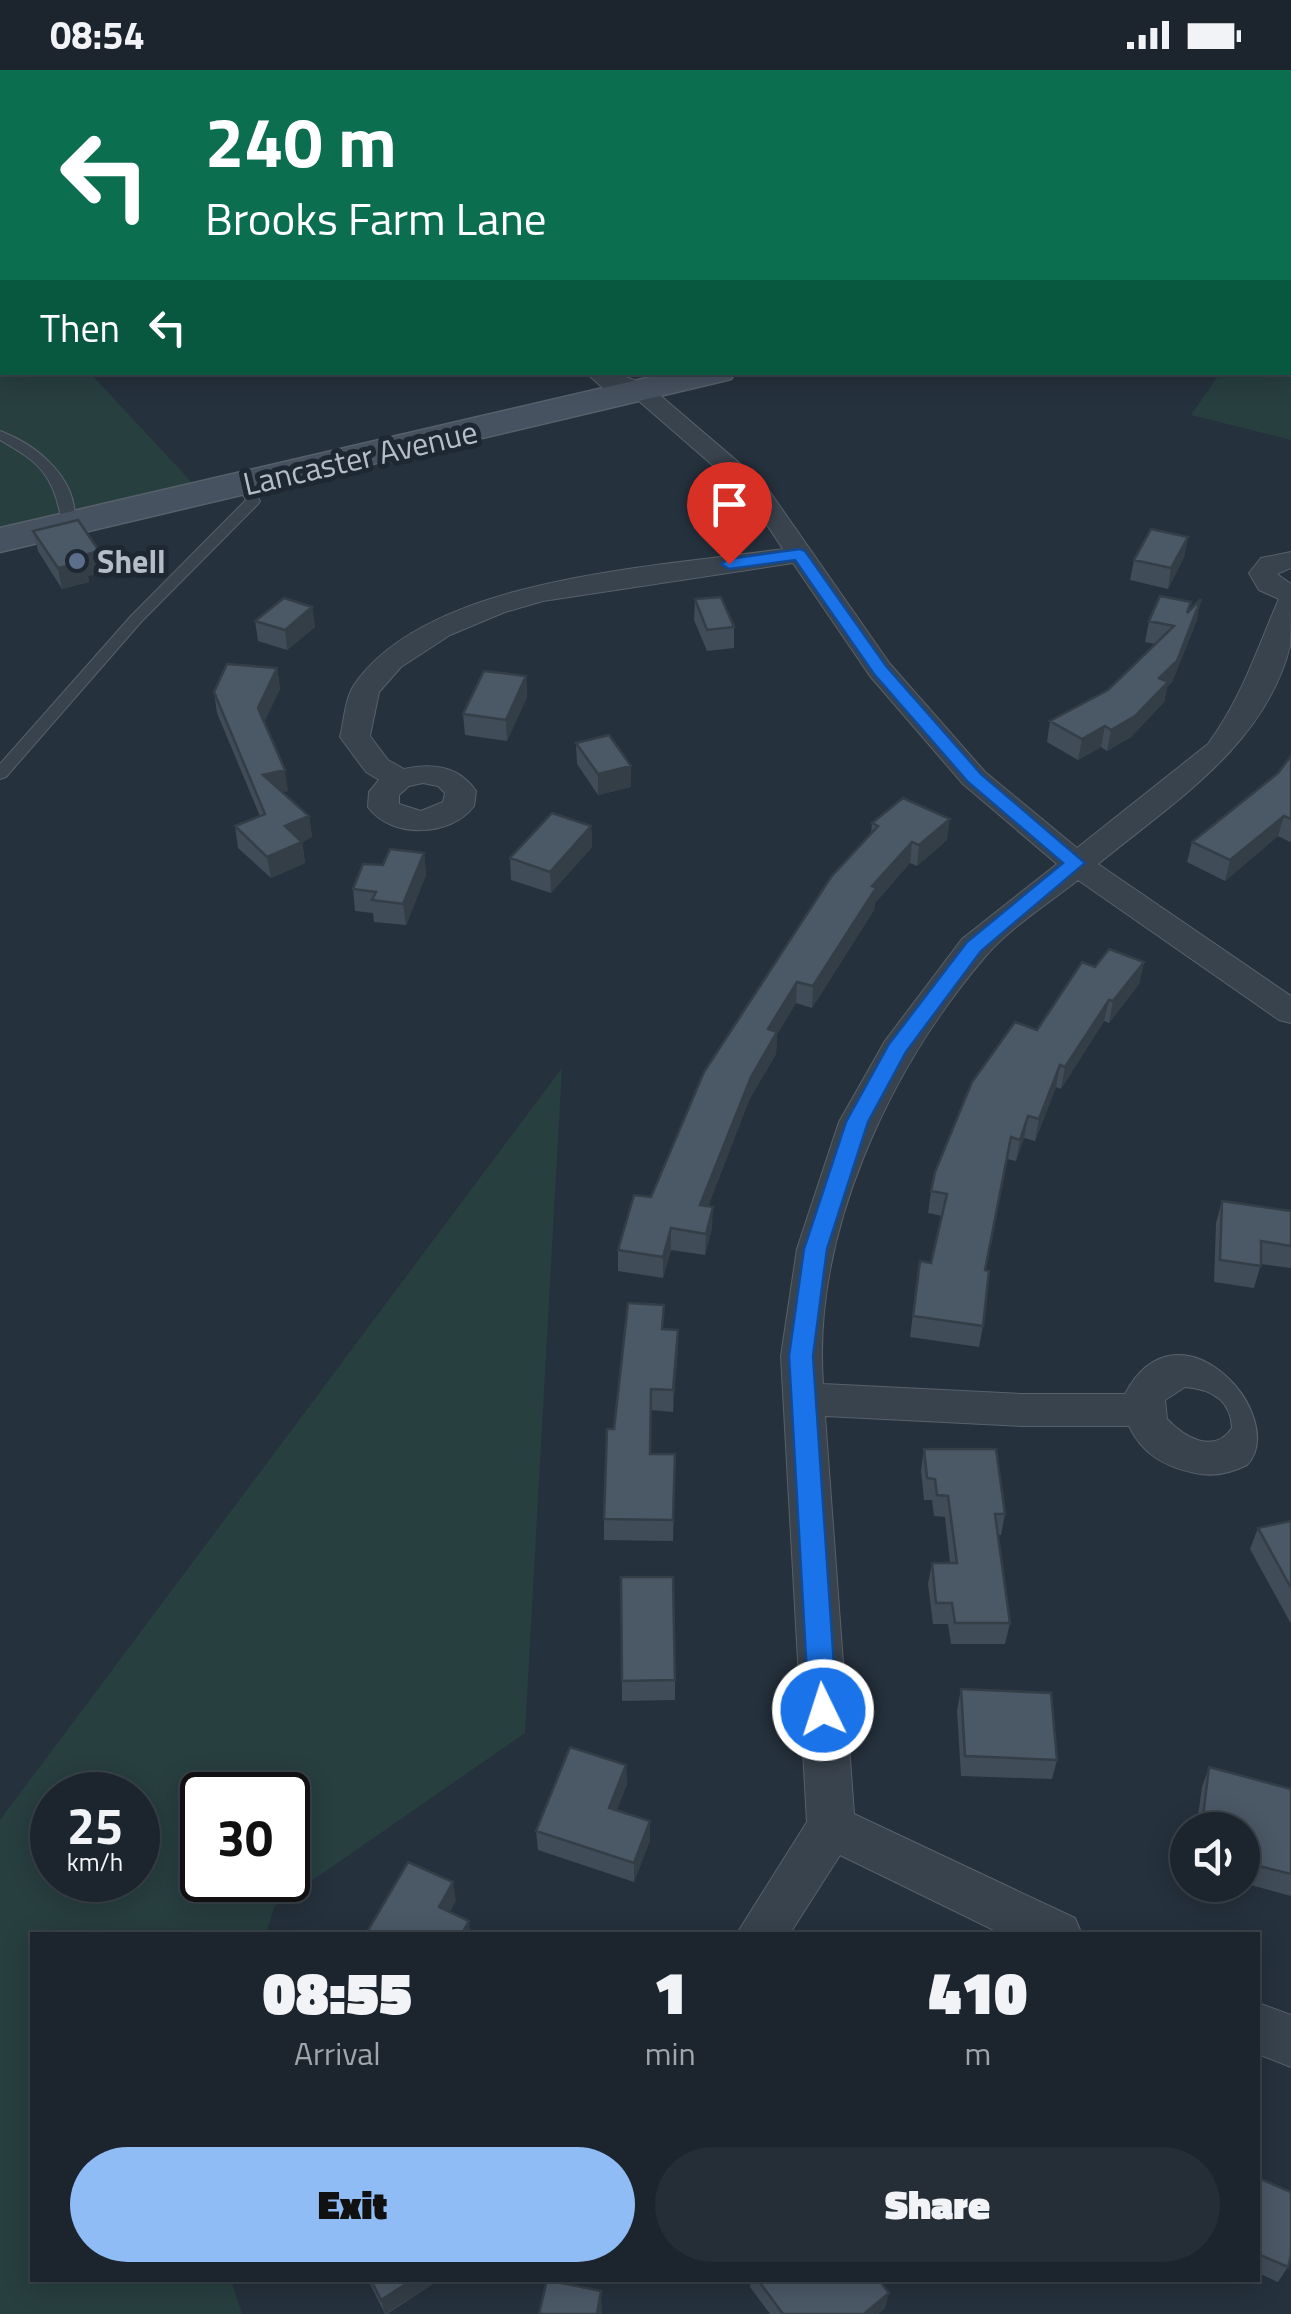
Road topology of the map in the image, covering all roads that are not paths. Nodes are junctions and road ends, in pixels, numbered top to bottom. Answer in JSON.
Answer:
{"nodes":[{"id":1,"x":601,"y":375,"type":"edge"},
{"id":2,"x":691,"y":375,"type":"edge"},
{"id":3,"x":634,"y":381,"type":"edge"},
{"id":4,"x":0,"y":436,"type":"edge"},
{"id":5,"x":0,"y":445,"type":"edge"},
{"id":6,"x":26,"y":450,"type":"junction"},
{"id":7,"x":244,"y":484,"type":"junction"},
{"id":8,"x":69,"y":523,"type":"junction"},
{"id":9,"x":0,"y":540,"type":"edge"},
{"id":10,"x":800,"y":554,"type":"junction"},
{"id":11,"x":1291,"y":560,"type":"edge"},
{"id":12,"x":1291,"y":598,"type":"edge"},
{"id":13,"x":0,"y":774,"type":"edge"},
{"id":14,"x":399,"y":779,"type":"dead end"},
{"id":15,"x":1075,"y":863,"type":"junction"},
{"id":16,"x":1291,"y":1012,"type":"edge"},
{"id":17,"x":803,"y":1399,"type":"junction"},
{"id":18,"x":1142,"y":1410,"type":"dead end"},
{"id":19,"x":831,"y":1827,"type":"junction"},
{"id":20,"x":763,"y":1932,"type":"edge"},
{"id":21,"x":1051,"y":1932,"type":"edge"},
{"id":22,"x":1260,"y":2031,"type":"edge"},
{"id":23,"x":1291,"y":2041,"type":"edge"}],
"edges":[{"from":1,"to":3,"type":"street"},
{"from":2,"to":3,"type":"main road","name":"Lancaster Avenue"},
{"from":3,"to":7,"type":"main road","name":"Lancaster Avenue"},
{"from":3,"to":10,"type":"street"},
{"from":4,"to":6,"type":"lane"},
{"from":5,"to":6,"type":"lane"},
{"from":6,"to":8,"type":"lane"},
{"from":7,"to":8,"type":"main road","name":"Lancaster Avenue"},
{"from":7,"to":13,"type":"lane"},
{"from":8,"to":9,"type":"main road","name":"Lancaster Avenue"},
{"from":10,"to":14,"type":"street"},
{"from":10,"to":15,"type":"street"},
{"from":11,"to":12,"type":"street"},
{"from":12,"to":15,"type":"street"},
{"from":15,"to":16,"type":"street"},
{"from":15,"to":17,"type":"street"},
{"from":17,"to":18,"type":"street"},
{"from":17,"to":19,"type":"street"},
{"from":19,"to":20,"type":"street"},
{"from":19,"to":21,"type":"street"},
{"from":22,"to":23,"type":"street"}]}
